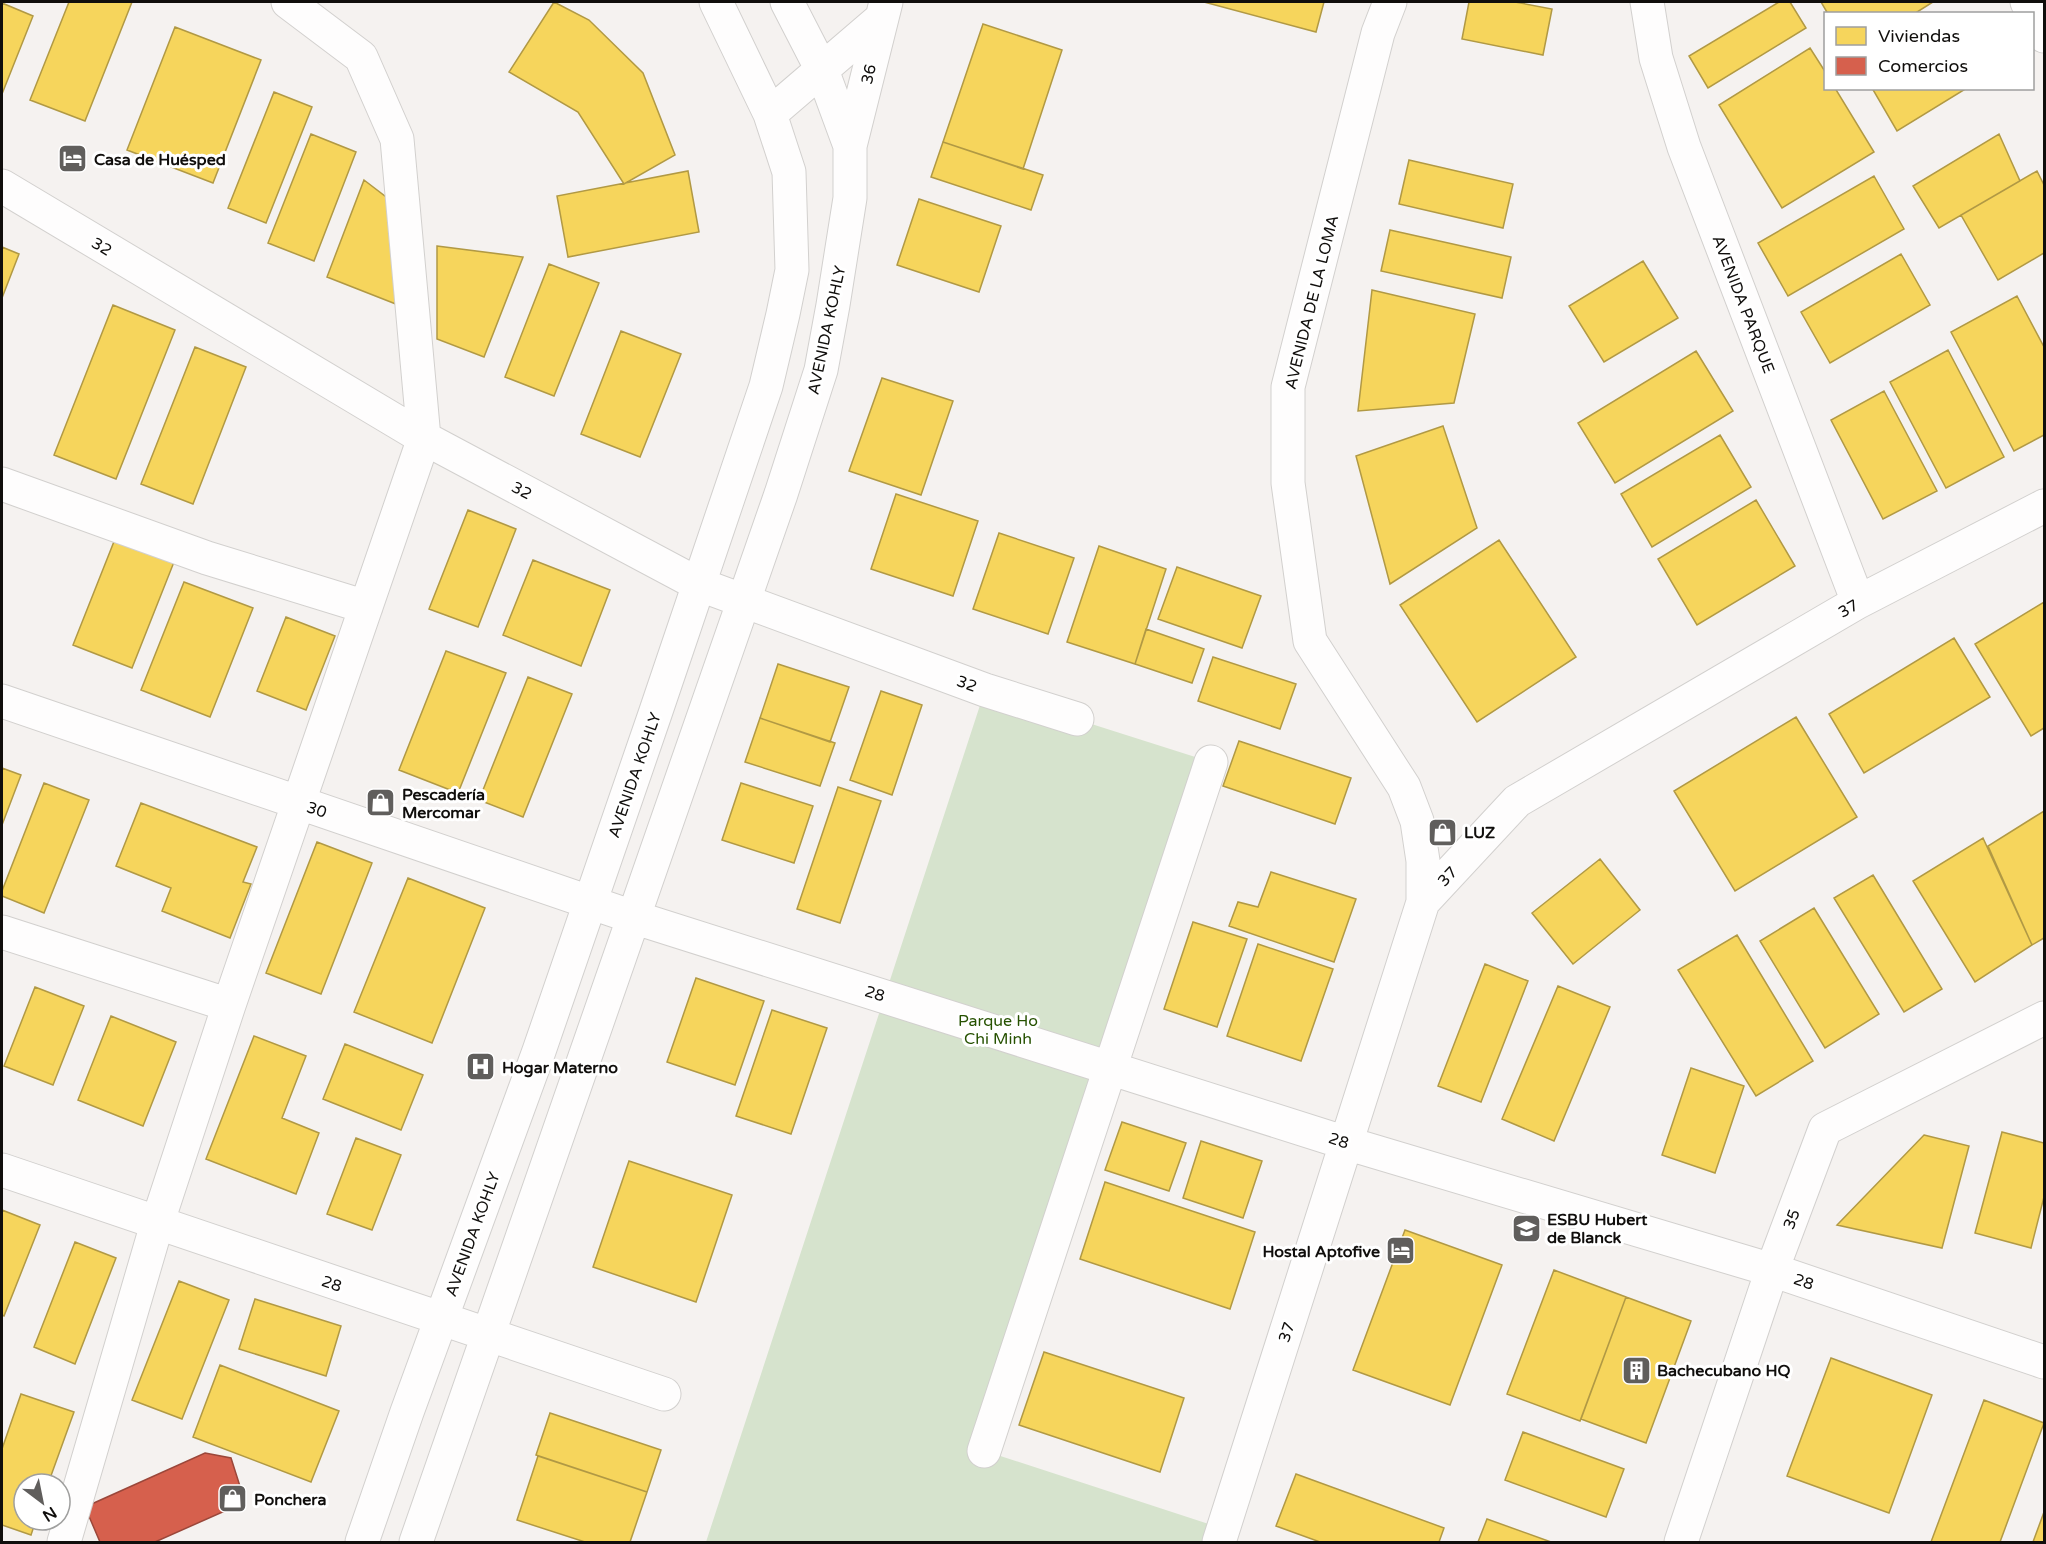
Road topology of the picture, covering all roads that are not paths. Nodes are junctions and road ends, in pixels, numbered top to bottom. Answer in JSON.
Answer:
{"nodes":[{"id":1,"x":288,"y":2,"type":"edge"},
{"id":2,"x":716,"y":2,"type":"edge"},
{"id":3,"x":787,"y":2,"type":"edge"},
{"id":4,"x":1390,"y":2,"type":"edge"},
{"id":5,"x":1647,"y":2,"type":"edge"},
{"id":6,"x":884,"y":10,"type":"edge"},
{"id":7,"x":2034,"y":16,"type":"edge"},
{"id":8,"x":2044,"y":36,"type":"edge"},
{"id":9,"x":822,"y":70,"type":"junction"},
{"id":10,"x":770,"y":114,"type":"junction"},
{"id":11,"x":850,"y":146,"type":"junction"},
{"id":12,"x":2,"y":186,"type":"edge"},
{"id":13,"x":424,"y":438,"type":"junction"},
{"id":14,"x":2,"y":484,"type":"edge"},
{"id":15,"x":2044,"y":506,"type":"edge"},
{"id":16,"x":698,"y":584,"type":"junction"},
{"id":17,"x":742,"y":601,"type":"junction"},
{"id":18,"x":1858,"y":602,"type":"junction"},
{"id":19,"x":366,"y":607,"type":"junction"},
{"id":20,"x":2,"y":701,"type":"edge"},
{"id":21,"x":1077,"y":719,"type":"dead end"},
{"id":22,"x":1211,"y":762,"type":"dead end"},
{"id":23,"x":298,"y":803,"type":"junction"},
{"id":24,"x":1423,"y":902,"type":"junction"},
{"id":25,"x":590,"y":903,"type":"junction"},
{"id":26,"x":633,"y":917,"type":"junction"},
{"id":27,"x":2,"y":932,"type":"edge"},
{"id":28,"x":229,"y":1005,"type":"junction"},
{"id":29,"x":2044,"y":1018,"type":"edge"},
{"id":30,"x":1111,"y":1067,"type":"junction"},
{"id":31,"x":1346,"y":1143,"type":"junction"},
{"id":32,"x":2,"y":1170,"type":"edge"},
{"id":33,"x":157,"y":1224,"type":"junction"},
{"id":34,"x":1772,"y":1270,"type":"junction"},
{"id":35,"x":441,"y":1320,"type":"junction"},
{"id":36,"x":488,"y":1335,"type":"junction"},
{"id":37,"x":2044,"y":1362,"type":"edge"},
{"id":38,"x":664,"y":1394,"type":"dead end"},
{"id":39,"x":984,"y":1451,"type":"dead end"},
{"id":40,"x":63,"y":1542,"type":"edge"},
{"id":41,"x":362,"y":1542,"type":"edge"},
{"id":42,"x":416,"y":1542,"type":"edge"},
{"id":43,"x":1219,"y":1542,"type":"edge"},
{"id":44,"x":1681,"y":1542,"type":"edge"}],
"edges":[{"from":1,"to":13,"type":"street"},
{"from":2,"to":10,"type":"street","name":"AVENIDA KOHLY"},
{"from":3,"to":9,"type":"street","name":"AVENIDA KOHLY"},
{"from":4,"to":24,"type":"street","name":"AVENIDA DE LA LOMA"},
{"from":5,"to":18,"type":"street","name":"AVENIDA PARQUE"},
{"from":6,"to":9,"type":"street"},
{"from":6,"to":11,"type":"street","name":"36"},
{"from":7,"to":8,"type":"street"},
{"from":9,"to":10,"type":"street"},
{"from":9,"to":11,"type":"street","name":"AVENIDA KOHLY"},
{"from":10,"to":16,"type":"street","name":"AVENIDA KOHLY"},
{"from":11,"to":17,"type":"street","name":"AVENIDA KOHLY"},
{"from":12,"to":13,"type":"street","name":"32"},
{"from":13,"to":16,"type":"street","name":"32"},
{"from":13,"to":19,"type":"street"},
{"from":14,"to":19,"type":"street"},
{"from":15,"to":18,"type":"street","name":"37"},
{"from":16,"to":17,"type":"street","name":"32"},
{"from":16,"to":25,"type":"street","name":"AVENIDA KOHLY"},
{"from":17,"to":21,"type":"street","name":"32"},
{"from":17,"to":26,"type":"street","name":"AVENIDA KOHLY"},
{"from":18,"to":24,"type":"street","name":"37"},
{"from":19,"to":23,"type":"street"},
{"from":20,"to":23,"type":"street","name":"30"},
{"from":22,"to":30,"type":"street"},
{"from":23,"to":25,"type":"street","name":"30"},
{"from":23,"to":28,"type":"street"},
{"from":24,"to":31,"type":"street","name":"37"},
{"from":25,"to":26,"type":"street","name":"30"},
{"from":25,"to":35,"type":"street","name":"AVENIDA KOHLY"},
{"from":26,"to":30,"type":"street","name":"28"},
{"from":26,"to":36,"type":"street","name":"AVENIDA KOHLY"},
{"from":27,"to":28,"type":"street"},
{"from":28,"to":33,"type":"street"},
{"from":29,"to":34,"type":"street","name":"35"},
{"from":30,"to":31,"type":"street","name":"28"},
{"from":30,"to":39,"type":"street"},
{"from":31,"to":34,"type":"street","name":"28"},
{"from":31,"to":43,"type":"street","name":"37"},
{"from":32,"to":33,"type":"street","name":"28"},
{"from":33,"to":35,"type":"street","name":"28"},
{"from":33,"to":40,"type":"street"},
{"from":34,"to":37,"type":"street","name":"28"},
{"from":34,"to":44,"type":"street","name":"35"},
{"from":35,"to":36,"type":"street","name":"28"},
{"from":35,"to":41,"type":"street","name":"AVENIDA KOHLY"},
{"from":36,"to":38,"type":"street","name":"28"},
{"from":36,"to":42,"type":"street","name":"AVENIDA KOHLY"}]}
